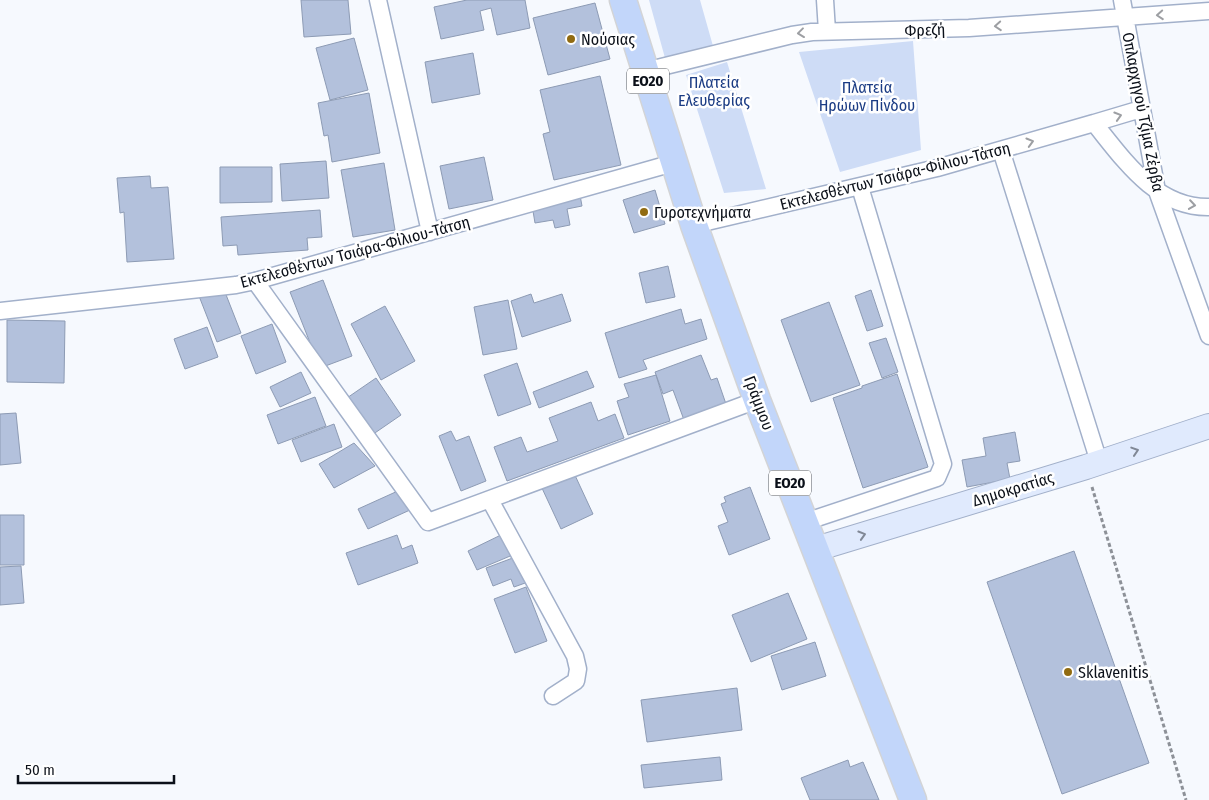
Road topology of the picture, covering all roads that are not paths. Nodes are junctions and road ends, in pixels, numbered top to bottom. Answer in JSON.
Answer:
{"nodes":[{"id":1,"x":378,"y":0,"type":"edge"},
{"id":2,"x":623,"y":0,"type":"edge"},
{"id":3,"x":825,"y":0,"type":"edge"},
{"id":4,"x":1122,"y":0,"type":"edge"},
{"id":5,"x":1209,"y":11,"type":"edge"},
{"id":6,"x":1125,"y":17,"type":"junction"},
{"id":7,"x":827,"y":31,"type":"junction"},
{"id":8,"x":645,"y":71,"type":"junction"},
{"id":9,"x":1141,"y":109,"type":"junction"},
{"id":10,"x":1094,"y":123,"type":"junction"},
{"id":11,"x":1001,"y":150,"type":"junction"},
{"id":12,"x":673,"y":162,"type":"junction"},
{"id":13,"x":860,"y":187,"type":"junction"},
{"id":14,"x":1157,"y":190,"type":"junction"},
{"id":15,"x":1209,"y":206,"type":"edge"},
{"id":16,"x":694,"y":225,"type":"junction"},
{"id":17,"x":430,"y":232,"type":"junction"},
{"id":18,"x":255,"y":281,"type":"junction"},
{"id":19,"x":0,"y":312,"type":"edge"},
{"id":20,"x":1209,"y":336,"type":"edge"},
{"id":21,"x":757,"y":400,"type":"junction"},
{"id":22,"x":1209,"y":426,"type":"edge"},
{"id":23,"x":1092,"y":464,"type":"junction"},
{"id":24,"x":490,"y":500,"type":"junction"},
{"id":25,"x":805,"y":522,"type":"junction"},
{"id":26,"x":816,"y":549,"type":"junction"},
{"id":27,"x":553,"y":696,"type":"dead end"},
{"id":28,"x":913,"y":800,"type":"edge"}],
"edges":[{"from":1,"to":17,"type":"street"},
{"from":2,"to":8,"type":"main road","name":"Γράμμου","number":"ΕΟ20"},
{"from":3,"to":7,"type":"street"},
{"from":4,"to":6,"type":"street","name":"Οπλαρχηγού Τζίμα Ζέρβα"},
{"from":5,"to":6,"type":"street","name":"Φρεζή","one_way":true},
{"from":6,"to":7,"type":"street","name":"Φρεζή","one_way":true},
{"from":6,"to":9,"type":"street","name":"Οπλαρχηγού Τζίμα Ζέρβα"},
{"from":7,"to":8,"type":"street","name":"Φρεζή","one_way":true},
{"from":8,"to":12,"type":"main road","name":"Γράμμου","number":"ΕΟ20"},
{"from":10,"to":9,"type":"street","name":"Εκτελεσθέντων Τσιάρα-Φίλιου-Τάτση","one_way":true},
{"from":9,"to":14,"type":"street","name":"Οπλαρχηγού Τζίμα Ζέρβα"},
{"from":11,"to":10,"type":"street","name":"Εκτελεσθέντων Τσιάρα-Φίλιου-Τάτση","one_way":true},
{"from":10,"to":14,"type":"street"},
{"from":11,"to":13,"type":"street","name":"Εκτελεσθέντων Τσιάρα-Φίλιου-Τάτση"},
{"from":11,"to":23,"type":"street"},
{"from":12,"to":16,"type":"main road","name":"Γράμμου","number":"ΕΟ20"},
{"from":12,"to":17,"type":"street","name":"Εκτελεσθέντων Τσιάρα-Φίλιου-Τάτση"},
{"from":13,"to":16,"type":"street","name":"Εκτελεσθέντων Τσιάρα-Φίλιου-Τάτση"},
{"from":13,"to":25,"type":"street"},
{"from":14,"to":15,"type":"street","one_way":true},
{"from":14,"to":20,"type":"street","name":"Οπλαρχηγού Τζίμα Ζέρβα"},
{"from":16,"to":21,"type":"main road","name":"Γράμμου","number":"ΕΟ20"},
{"from":17,"to":18,"type":"street","name":"Εκτελεσθέντων Τσιάρα-Φίλιου-Τάτση"},
{"from":18,"to":19,"type":"street","name":"Εκτελεσθέντων Τσιάρα-Φίλιου-Τάτση"},
{"from":18,"to":24,"type":"street"},
{"from":21,"to":24,"type":"street"},
{"from":21,"to":25,"type":"main road","name":"Γράμμου","number":"ΕΟ20"},
{"from":23,"to":22,"type":"street","name":"Δημοκρατίας","one_way":true},
{"from":26,"to":23,"type":"street","name":"Δημοκρατίας","one_way":true},
{"from":24,"to":27,"type":"street"},
{"from":25,"to":26,"type":"main road","name":"Γράμμου","number":"ΕΟ20"},
{"from":26,"to":28,"type":"main road","name":"Γράμμου","number":"ΕΟ20"}]}
